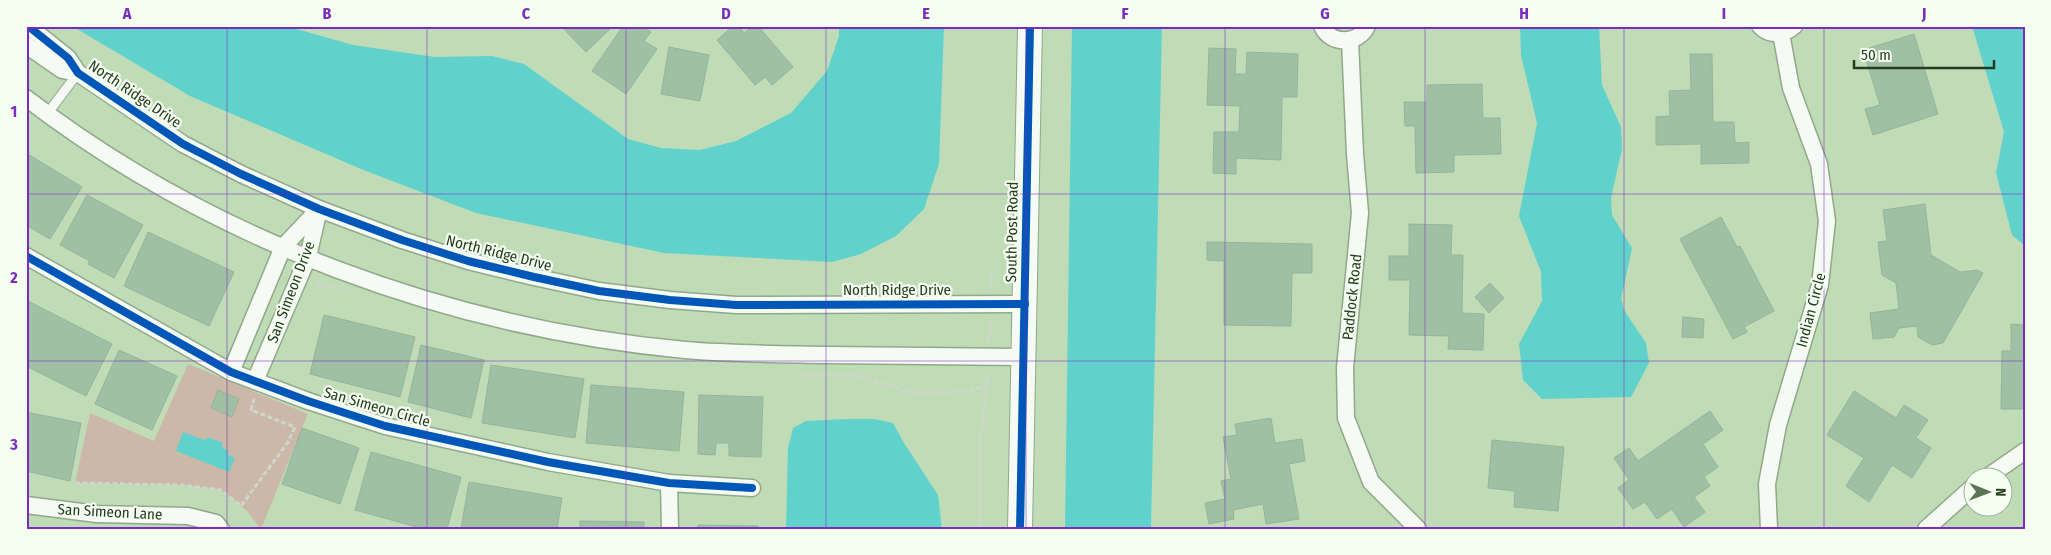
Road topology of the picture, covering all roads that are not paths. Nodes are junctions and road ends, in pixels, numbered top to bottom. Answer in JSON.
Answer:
{"nodes":[{"id":1,"x":28,"y":26,"type":"edge"},
{"id":2,"x":1030,"y":26,"type":"edge"},
{"id":3,"x":1322,"y":26,"type":"edge"},
{"id":4,"x":1367,"y":26,"type":"edge"},
{"id":5,"x":1760,"y":26,"type":"edge"},
{"id":6,"x":1787,"y":30,"type":"edge"},
{"id":7,"x":1350,"y":40,"type":"junction"},
{"id":8,"x":26,"y":46,"type":"edge"},
{"id":9,"x":78,"y":73,"type":"junction"},
{"id":10,"x":26,"y":98,"type":"edge"},
{"id":11,"x":47,"y":114,"type":"junction"},
{"id":12,"x":319,"y":209,"type":"junction"},
{"id":13,"x":283,"y":247,"type":"junction"},
{"id":14,"x":26,"y":256,"type":"edge"},
{"id":15,"x":308,"y":257,"type":"junction"},
{"id":16,"x":1024,"y":304,"type":"junction"},
{"id":17,"x":1023,"y":357,"type":"junction"},
{"id":18,"x":231,"y":372,"type":"junction"},
{"id":19,"x":255,"y":381,"type":"junction"},
{"id":20,"x":2025,"y":451,"type":"edge"},
{"id":21,"x":2000,"y":468,"type":"edge"},
{"id":22,"x":669,"y":482,"type":"junction"},
{"id":23,"x":752,"y":488,"type":"dead end"},
{"id":24,"x":1964,"y":495,"type":"edge"},
{"id":25,"x":26,"y":505,"type":"edge"},
{"id":26,"x":221,"y":529,"type":"edge"},
{"id":27,"x":670,"y":529,"type":"edge"},
{"id":28,"x":1020,"y":529,"type":"edge"},
{"id":29,"x":1418,"y":529,"type":"edge"},
{"id":30,"x":1769,"y":529,"type":"edge"},
{"id":31,"x":1926,"y":529,"type":"edge"}],
"edges":[{"from":1,"to":9,"type":"street","name":"North Ridge Drive"},
{"from":2,"to":16,"type":"street","name":"South Post Road"},
{"from":3,"to":7,"type":"street"},
{"from":4,"to":7,"type":"street"},
{"from":5,"to":6,"type":"street","name":"Indian Circle"},
{"from":6,"to":30,"type":"street","name":"Indian Circle"},
{"from":7,"to":29,"type":"street","name":"Paddock Road"},
{"from":8,"to":9,"type":"street","name":"North Ridge Drive"},
{"from":9,"to":11,"type":"lane"},
{"from":9,"to":12,"type":"street","name":"North Ridge Drive"},
{"from":10,"to":11,"type":"street"},
{"from":11,"to":13,"type":"street"},
{"from":12,"to":13,"type":"street","name":"San Simeon Drive"},
{"from":12,"to":15,"type":"street","name":"San Simeon Drive"},
{"from":12,"to":16,"type":"street","name":"North Ridge Drive"},
{"from":13,"to":15,"type":"street"},
{"from":13,"to":18,"type":"street","name":"San Simeon Drive"},
{"from":14,"to":18,"type":"street","name":"San Simeon Circle"},
{"from":15,"to":17,"type":"street"},
{"from":15,"to":19,"type":"street","name":"San Simeon Drive"},
{"from":16,"to":17,"type":"street","name":"South Post Road"},
{"from":17,"to":28,"type":"street","name":"South Post Road"},
{"from":18,"to":19,"type":"street","name":"San Simeon Circle"},
{"from":19,"to":22,"type":"street","name":"San Simeon Circle"},
{"from":20,"to":21,"type":"street"},
{"from":22,"to":23,"type":"street","name":"San Simeon Circle"},
{"from":22,"to":27,"type":"street"},
{"from":24,"to":31,"type":"street"},
{"from":25,"to":26,"type":"street","name":"San Simeon Lane"}]}
